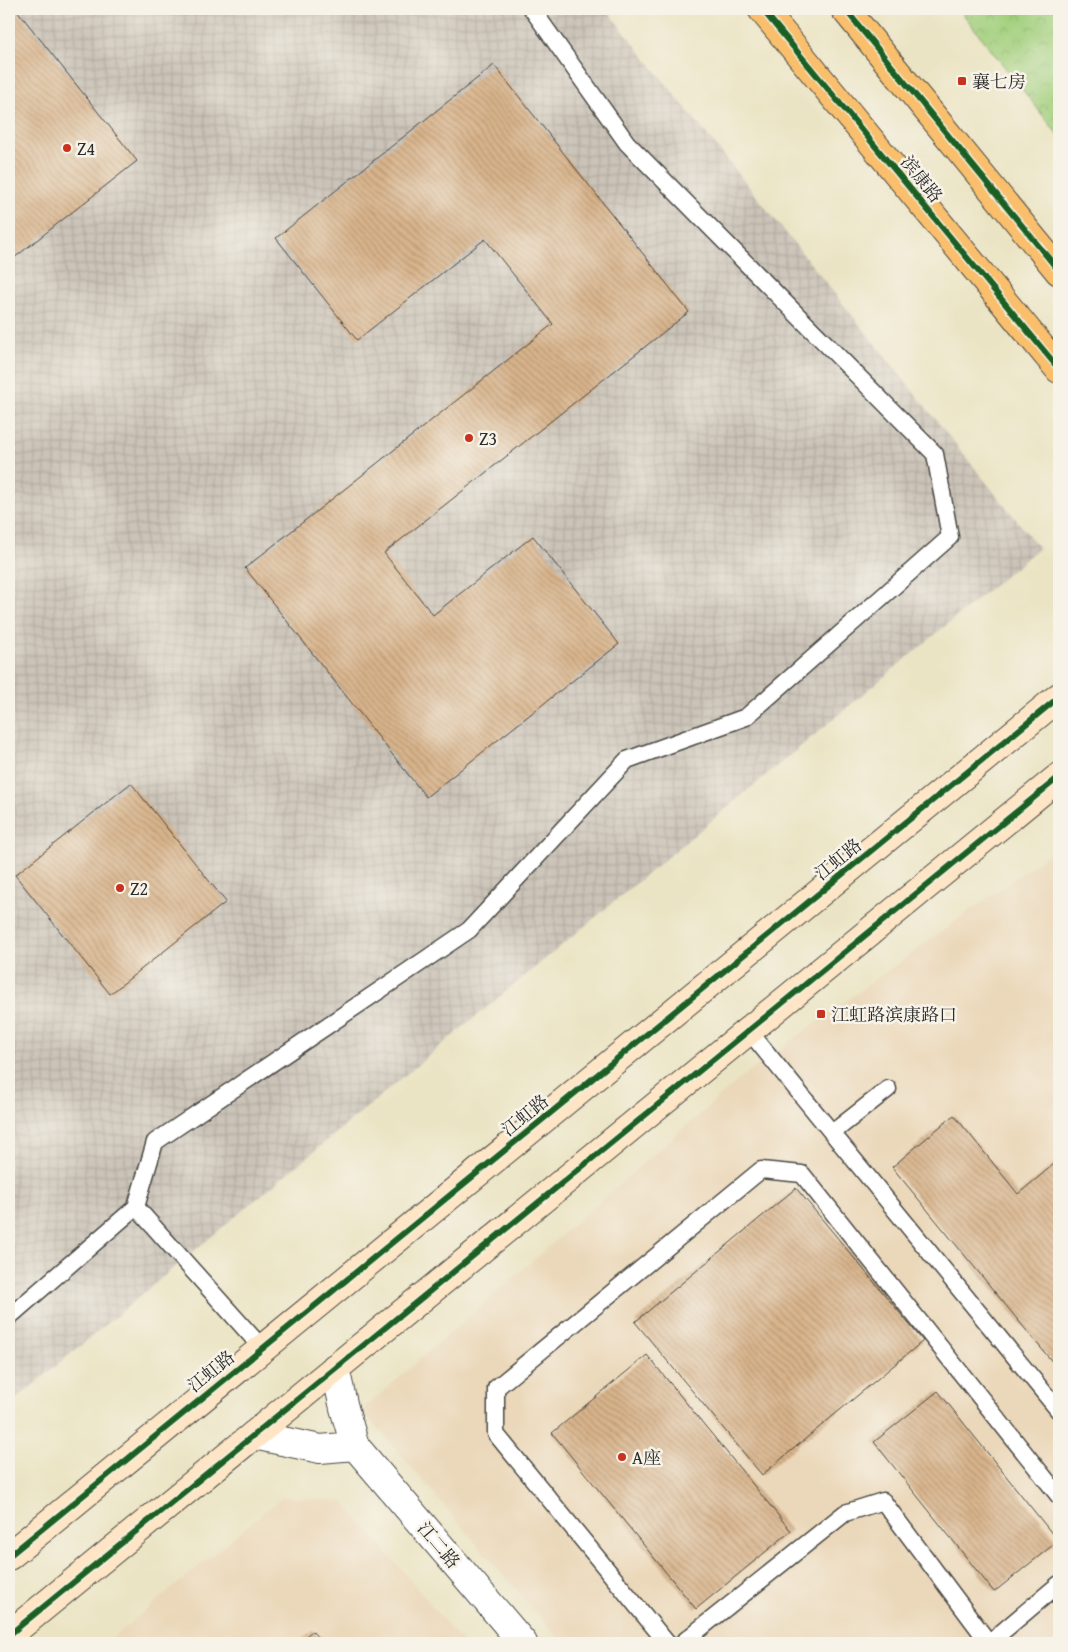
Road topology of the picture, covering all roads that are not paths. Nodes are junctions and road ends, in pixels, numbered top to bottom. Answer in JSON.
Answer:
{"nodes":[{"id":1,"x":532,"y":9,"type":"edge"},
{"id":2,"x":762,"y":9,"type":"edge"},
{"id":3,"x":846,"y":9,"type":"edge"},
{"id":4,"x":1059,"y":271,"type":"edge"},
{"id":5,"x":1059,"y":369,"type":"edge"},
{"id":6,"x":1059,"y":697,"type":"edge"},
{"id":7,"x":1059,"y":777,"type":"edge"},
{"id":8,"x":749,"y":1031,"type":"junction"},
{"id":9,"x":888,"y":1089,"type":"dead end"},
{"id":10,"x":832,"y":1133,"type":"junction"},
{"id":11,"x":136,"y":1207,"type":"junction"},
{"id":12,"x":9,"y":1317,"type":"edge"},
{"id":13,"x":262,"y":1348,"type":"junction"},
{"id":14,"x":336,"y":1368,"type":"junction"},
{"id":15,"x":1059,"y":1411,"type":"edge"},
{"id":16,"x":254,"y":1435,"type":"junction"},
{"id":17,"x":355,"y":1446,"type":"junction"},
{"id":18,"x":1059,"y":1496,"type":"edge"},
{"id":19,"x":9,"y":1556,"type":"edge"},
{"id":20,"x":1059,"y":1584,"type":"edge"},
{"id":21,"x":9,"y":1635,"type":"edge"},
{"id":22,"x":523,"y":1643,"type":"edge"},
{"id":23,"x":667,"y":1643,"type":"edge"},
{"id":24,"x":682,"y":1643,"type":"edge"},
{"id":25,"x":989,"y":1643,"type":"edge"}],
"edges":[{"from":1,"to":11,"type":"lane"},
{"from":2,"to":5,"type":"main road","name":"滨康路"},
{"from":3,"to":4,"type":"main road"},
{"from":6,"to":13,"type":"main road","name":"江虹路"},
{"from":7,"to":8,"type":"main road"},
{"from":8,"to":10,"type":"lane"},
{"from":8,"to":14,"type":"main road"},
{"from":9,"to":10,"type":"lane"},
{"from":10,"to":15,"type":"lane"},
{"from":11,"to":12,"type":"lane"},
{"from":11,"to":13,"type":"lane"},
{"from":13,"to":19,"type":"main road","name":"江虹路"},
{"from":14,"to":16,"type":"main road"},
{"from":14,"to":17,"type":"street","name":"江二路"},
{"from":16,"to":17,"type":"street"},
{"from":16,"to":21,"type":"main road"},
{"from":17,"to":22,"type":"street","name":"江二路"},
{"from":18,"to":23,"type":"lane"},
{"from":20,"to":25,"type":"lane"},
{"from":24,"to":25,"type":"lane"}]}
